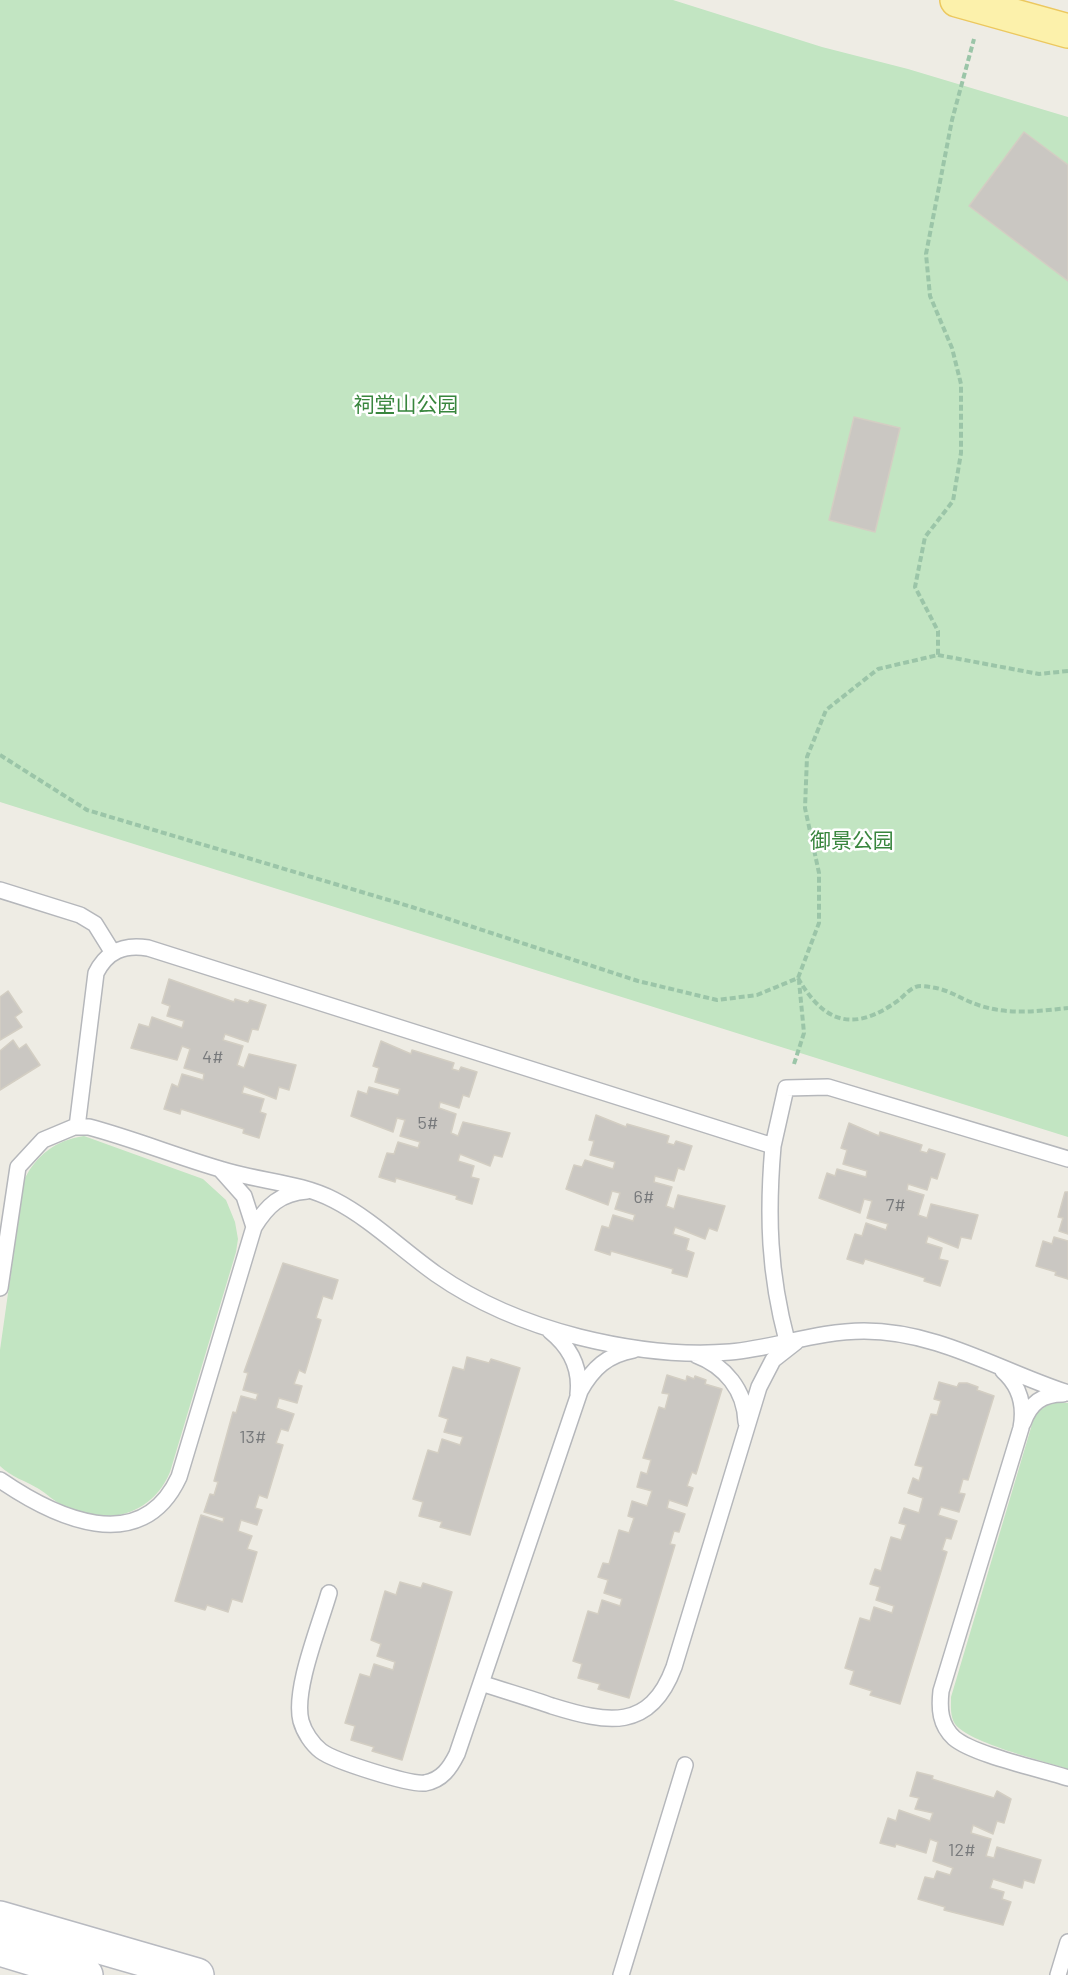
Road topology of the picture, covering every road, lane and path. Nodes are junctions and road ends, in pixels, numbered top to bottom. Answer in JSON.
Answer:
{"nodes":[{"id":1,"x":970,"y":4,"type":"edge"},
{"id":2,"x":1068,"y":31,"type":"edge"},
{"id":3,"x":938,"y":655,"type":"junction"},
{"id":4,"x":1068,"y":671,"type":"edge"},
{"id":5,"x":0,"y":755,"type":"edge"},
{"id":6,"x":0,"y":890,"type":"edge"},
{"id":7,"x":113,"y":953,"type":"junction"},
{"id":8,"x":798,"y":978,"type":"junction"},
{"id":9,"x":1068,"y":1008,"type":"edge"},
{"id":10,"x":786,"y":1088,"type":"junction"},
{"id":11,"x":77,"y":1126,"type":"junction"},
{"id":12,"x":773,"y":1146,"type":"junction"},
{"id":13,"x":1068,"y":1159,"type":"edge"},
{"id":14,"x":220,"y":1168,"type":"junction"},
{"id":15,"x":316,"y":1190,"type":"junction"},
{"id":16,"x":254,"y":1227,"type":"junction"},
{"id":17,"x":0,"y":1288,"type":"edge"},
{"id":18,"x":547,"y":1329,"type":"junction"},
{"id":19,"x":803,"y":1338,"type":"junction"},
{"id":20,"x":787,"y":1341,"type":"junction"},
{"id":21,"x":649,"y":1349,"type":"junction"},
{"id":22,"x":691,"y":1353,"type":"junction"},
{"id":23,"x":994,"y":1364,"type":"junction"},
{"id":24,"x":1068,"y":1394,"type":"edge"},
{"id":25,"x":577,"y":1400,"type":"junction"},
{"id":26,"x":1021,"y":1428,"type":"junction"},
{"id":27,"x":745,"y":1434,"type":"junction"},
{"id":28,"x":0,"y":1480,"type":"edge"},
{"id":29,"x":329,"y":1593,"type":"dead end"},
{"id":30,"x":482,"y":1683,"type":"junction"},
{"id":31,"x":685,"y":1765,"type":"dead end"},
{"id":32,"x":1068,"y":1778,"type":"edge"},
{"id":33,"x":0,"y":1918,"type":"edge"},
{"id":34,"x":1068,"y":1942,"type":"edge"},
{"id":35,"x":0,"y":1949,"type":"edge"},
{"id":36,"x":86,"y":1975,"type":"edge"},
{"id":37,"x":197,"y":1975,"type":"edge"},
{"id":38,"x":621,"y":1975,"type":"edge"},
{"id":39,"x":1058,"y":1975,"type":"edge"}],
"edges":[{"from":1,"to":2,"type":"main road"},
{"from":1,"to":3,"type":"path"},
{"from":3,"to":4,"type":"path"},
{"from":3,"to":8,"type":"path"},
{"from":5,"to":8,"type":"path"},
{"from":6,"to":7,"type":"lane"},
{"from":7,"to":11,"type":"lane"},
{"from":7,"to":12,"type":"lane"},
{"from":8,"to":9,"type":"path"},
{"from":8,"to":10,"type":"path"},
{"from":10,"to":12,"type":"lane"},
{"from":10,"to":13,"type":"lane"},
{"from":11,"to":14,"type":"lane"},
{"from":11,"to":17,"type":"lane"},
{"from":12,"to":20,"type":"lane"},
{"from":14,"to":15,"type":"lane"},
{"from":14,"to":16,"type":"lane"},
{"from":15,"to":16,"type":"lane"},
{"from":15,"to":18,"type":"lane"},
{"from":16,"to":28,"type":"lane"},
{"from":18,"to":21,"type":"lane"},
{"from":18,"to":25,"type":"lane"},
{"from":19,"to":20,"type":"lane"},
{"from":19,"to":23,"type":"lane"},
{"from":19,"to":27,"type":"lane"},
{"from":20,"to":22,"type":"lane"},
{"from":21,"to":22,"type":"lane"},
{"from":21,"to":25,"type":"lane"},
{"from":22,"to":27,"type":"lane"},
{"from":23,"to":24,"type":"lane"},
{"from":23,"to":26,"type":"lane"},
{"from":24,"to":26,"type":"lane"},
{"from":25,"to":30,"type":"lane"},
{"from":26,"to":32,"type":"lane"},
{"from":27,"to":30,"type":"lane"},
{"from":29,"to":30,"type":"lane"},
{"from":31,"to":38,"type":"lane"},
{"from":33,"to":37,"type":"street"},
{"from":34,"to":39,"type":"lane"},
{"from":35,"to":36,"type":"street"}]}
